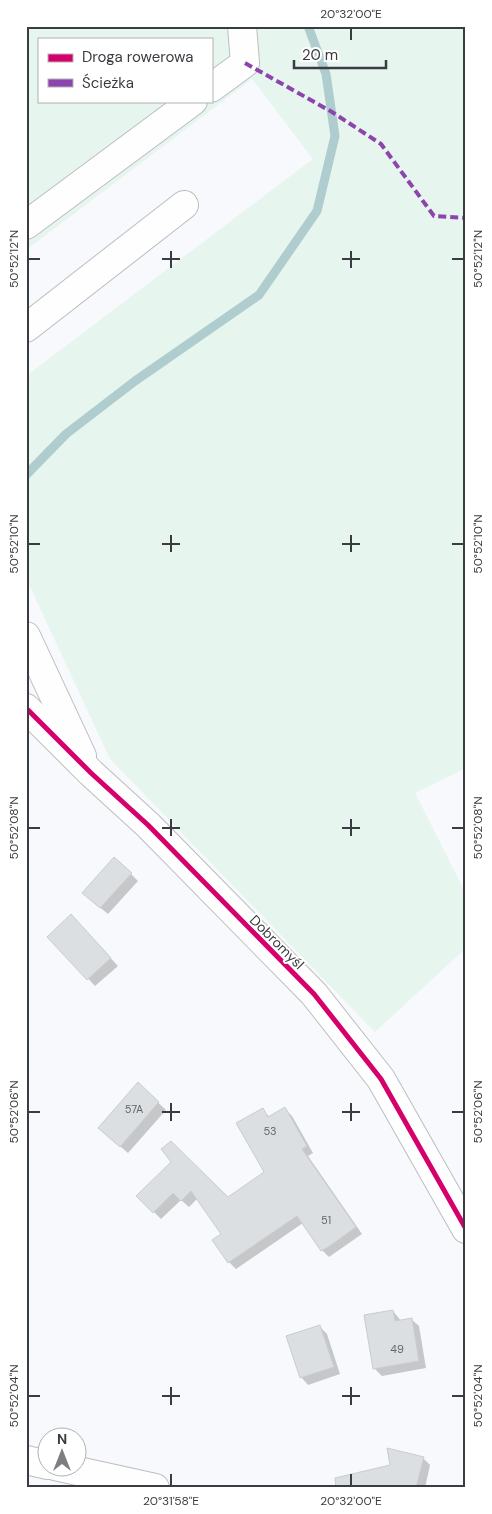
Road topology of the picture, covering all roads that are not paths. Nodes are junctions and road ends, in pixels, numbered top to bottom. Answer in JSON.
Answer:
{"nodes":[{"id":1,"x":242,"y":26,"type":"edge"},
{"id":2,"x":212,"y":87,"type":"edge"},
{"id":3,"x":192,"y":102,"type":"edge"},
{"id":4,"x":184,"y":205,"type":"dead end"},
{"id":5,"x":26,"y":225,"type":"edge"},
{"id":6,"x":26,"y":328,"type":"edge"},
{"id":7,"x":26,"y":636,"type":"edge"},
{"id":8,"x":26,"y":708,"type":"edge"},
{"id":9,"x":90,"y":773,"type":"junction"},
{"id":10,"x":466,"y":1229,"type":"edge"},
{"id":11,"x":88,"y":1473,"type":"edge"},
{"id":12,"x":155,"y":1488,"type":"edge"}],
"edges":[{"from":1,"to":2,"type":"street"},
{"from":3,"to":5,"type":"street"},
{"from":4,"to":6,"type":"street"},
{"from":7,"to":9,"type":"street"},
{"from":8,"to":9,"type":"street","name":"Dobromyśl"},
{"from":9,"to":10,"type":"street","name":"Dobromyśl"},
{"from":11,"to":12,"type":"street"}]}
